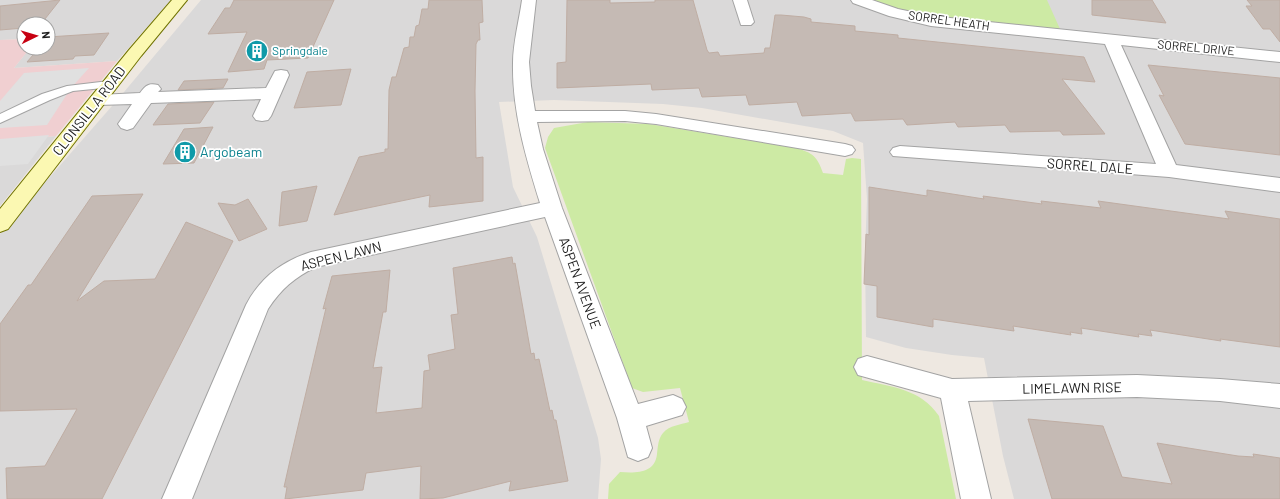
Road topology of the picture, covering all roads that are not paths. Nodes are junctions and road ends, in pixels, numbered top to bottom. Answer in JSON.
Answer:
{"nodes":[{"id":1,"x":180,"y":0,"type":"edge"},
{"id":2,"x":529,"y":0,"type":"edge"},
{"id":3,"x":740,"y":0,"type":"edge"},
{"id":4,"x":858,"y":0,"type":"edge"},
{"id":5,"x":746,"y":22,"type":"dead end"},
{"id":6,"x":1042,"y":33,"type":"joint"},
{"id":7,"x":1112,"y":40,"type":"junction"},
{"id":8,"x":1280,"y":57,"type":"edge"},
{"id":9,"x":281,"y":75,"type":"dead end"},
{"id":10,"x":156,"y":83,"type":"dead end"},
{"id":11,"x":103,"y":92,"type":"junction"},
{"id":12,"x":272,"y":94,"type":"junction"},
{"id":13,"x":146,"y":98,"type":"junction"},
{"id":14,"x":262,"y":116,"type":"dead end"},
{"id":15,"x":527,"y":117,"type":"junction"},
{"id":16,"x":0,"y":119,"type":"edge"},
{"id":17,"x":127,"y":124,"type":"dead end"},
{"id":18,"x":845,"y":150,"type":"dead end"},
{"id":19,"x":900,"y":152,"type":"dead end"},
{"id":20,"x":1169,"y":171,"type":"junction"},
{"id":21,"x":1280,"y":185,"type":"edge"},
{"id":22,"x":552,"y":208,"type":"junction"},
{"id":23,"x":0,"y":224,"type":"edge"},
{"id":24,"x":867,"y":367,"type":"dead end"},
{"id":25,"x":952,"y":390,"type":"junction"},
{"id":26,"x":1280,"y":396,"type":"edge"},
{"id":27,"x":673,"y":407,"type":"dead end"},
{"id":28,"x":630,"y":418,"type":"junction"},
{"id":29,"x":638,"y":448,"type":"dead end"},
{"id":30,"x":177,"y":499,"type":"edge"},
{"id":31,"x":976,"y":499,"type":"edge"}],
"edges":[{"from":1,"to":11,"type":"main road","name":"CLONSILLA ROAD"},
{"from":2,"to":15,"type":"street","name":"ASPEN AVENUE"},
{"from":3,"to":5,"type":"street"},
{"from":4,"to":6,"type":"street","name":"SORREL HEATH"},
{"from":6,"to":7,"type":"street","name":"SORREL DRIVE"},
{"from":7,"to":8,"type":"street","name":"SORREL DRIVE"},
{"from":7,"to":20,"type":"street"},
{"from":9,"to":12,"type":"street"},
{"from":10,"to":13,"type":"street"},
{"from":11,"to":13,"type":"street"},
{"from":11,"to":16,"type":"lane"},
{"from":11,"to":23,"type":"main road","name":"CLONSILLA ROAD"},
{"from":12,"to":13,"type":"street"},
{"from":12,"to":14,"type":"street"},
{"from":13,"to":17,"type":"street"},
{"from":15,"to":18,"type":"street"},
{"from":15,"to":22,"type":"street","name":"ASPEN AVENUE"},
{"from":19,"to":20,"type":"street","name":"SORREL DALE"},
{"from":20,"to":21,"type":"street","name":"SORREL DALE"},
{"from":22,"to":28,"type":"street","name":"ASPEN AVENUE"},
{"from":22,"to":30,"type":"street","name":"ASPEN LAWN"},
{"from":24,"to":25,"type":"street","name":"LIMELAWN RISE"},
{"from":25,"to":26,"type":"street","name":"LIMELAWN RISE"},
{"from":25,"to":31,"type":"street"},
{"from":27,"to":28,"type":"street"},
{"from":28,"to":29,"type":"street","name":"ASPEN AVENUE"}]}
